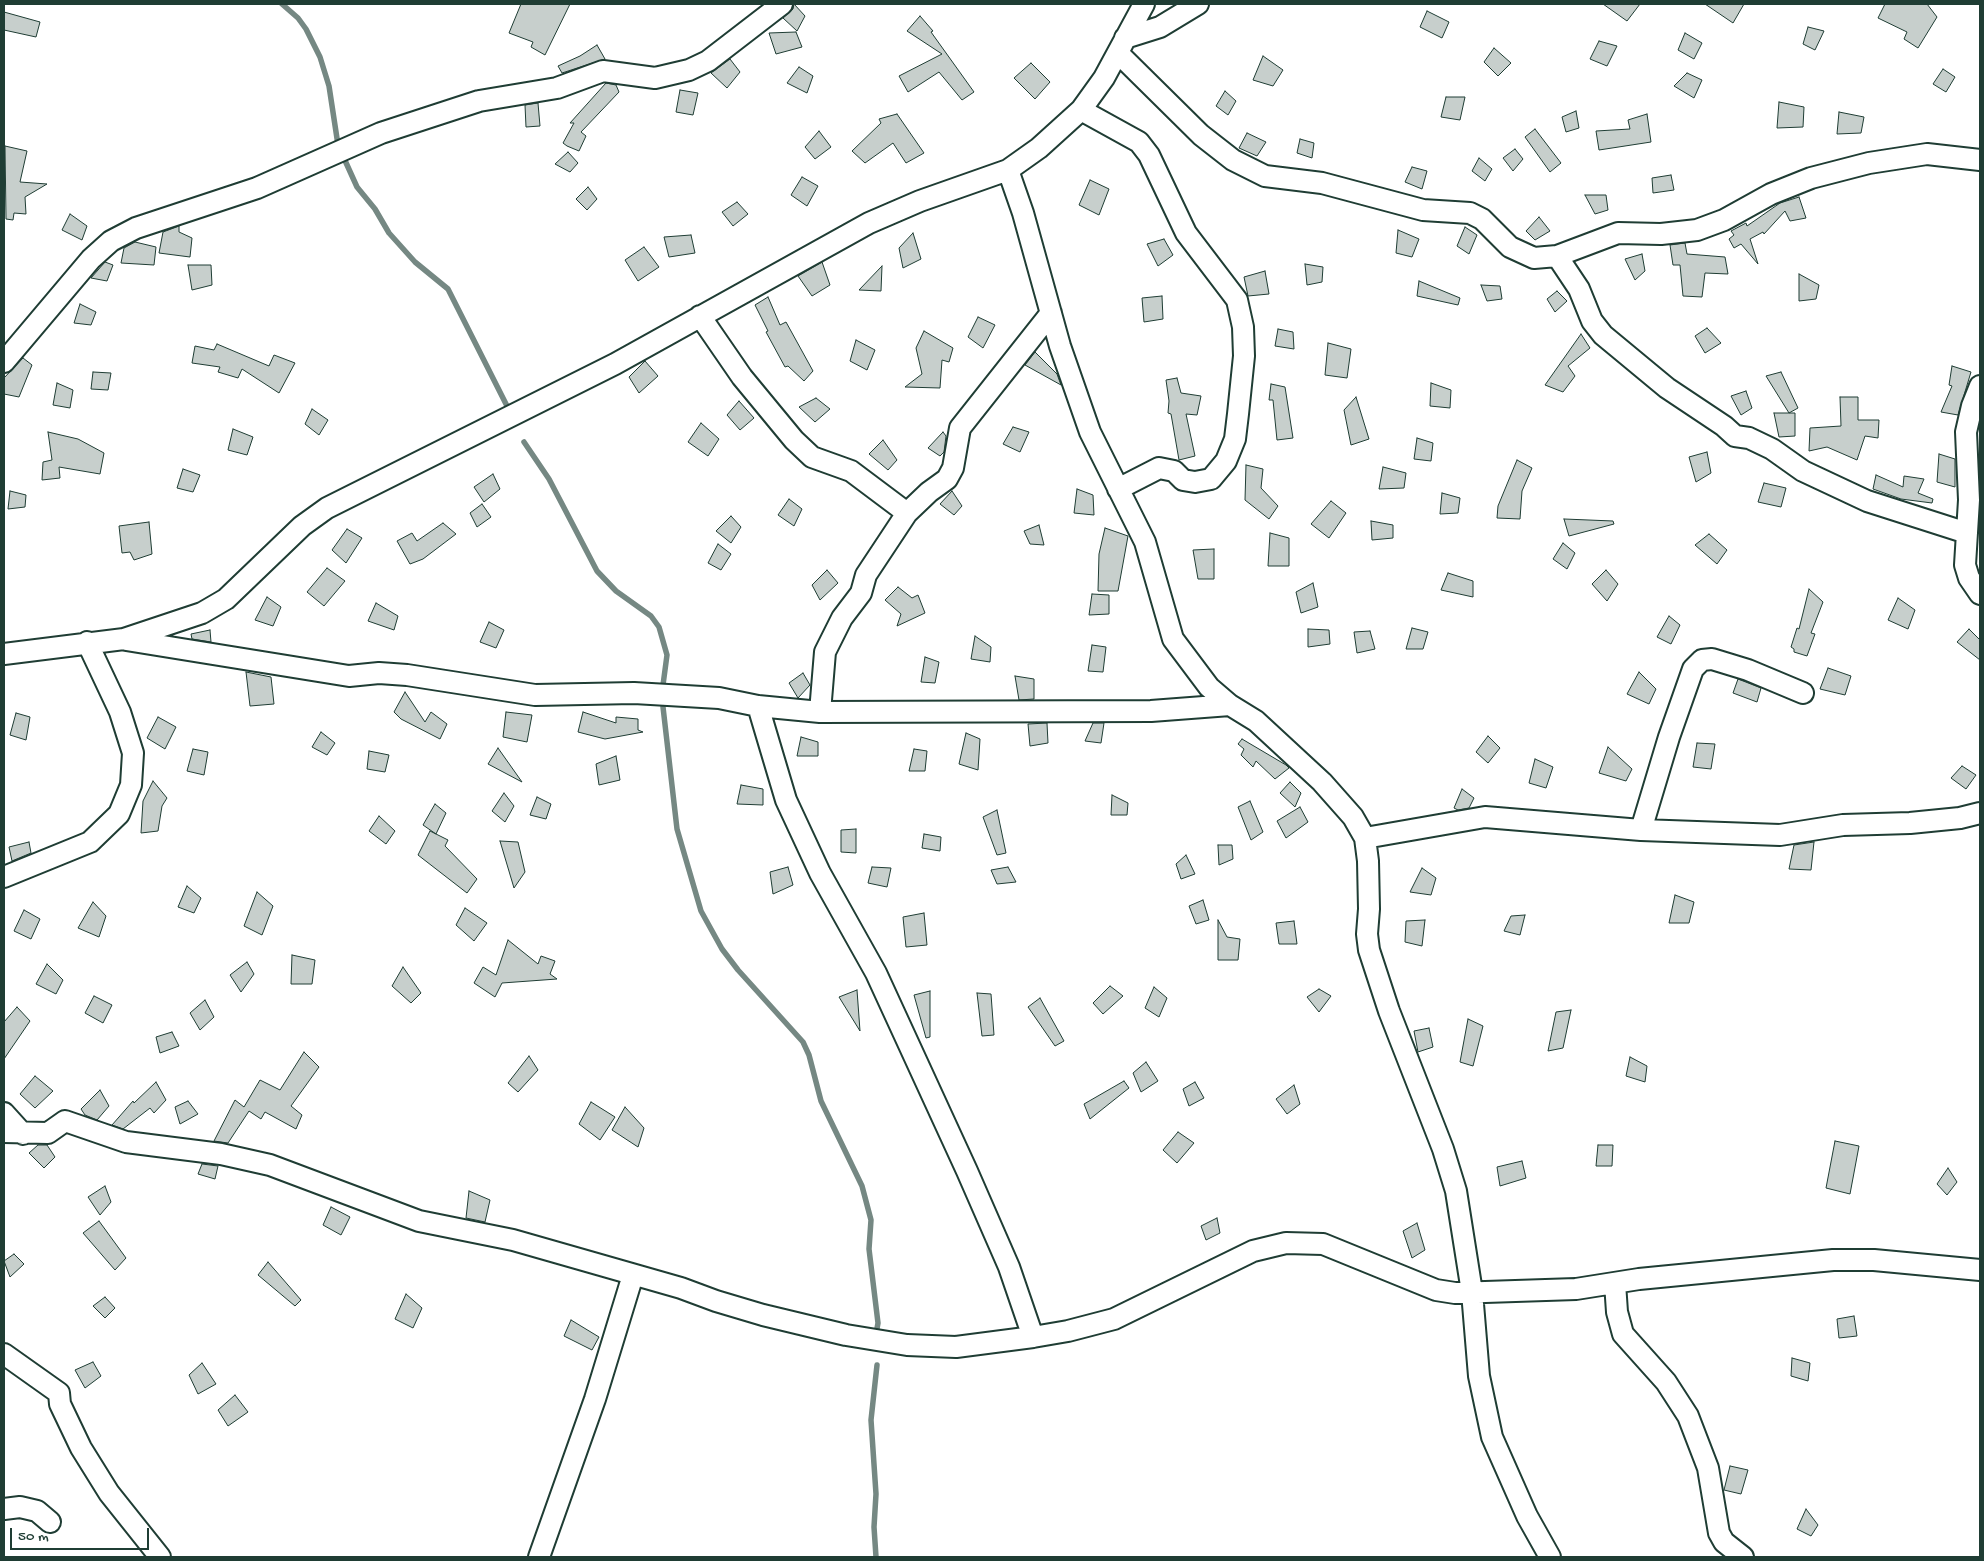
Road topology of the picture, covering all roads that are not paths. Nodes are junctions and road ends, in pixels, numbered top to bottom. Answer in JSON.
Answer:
{"nodes":[{"id":1,"x":782,"y":4,"type":"edge"},
{"id":2,"x":1144,"y":4,"type":"edge"},
{"id":3,"x":1198,"y":4,"type":"edge"},
{"id":4,"x":1122,"y":46,"type":"junction"},
{"id":5,"x":1081,"y":110,"type":"junction"},
{"id":6,"x":1980,"y":160,"type":"edge"},
{"id":7,"x":1008,"y":170,"type":"junction"},
{"id":8,"x":1557,"y":256,"type":"junction"},
{"id":9,"x":1051,"y":313,"type":"junction"},
{"id":10,"x":700,"y":316,"type":"junction"},
{"id":11,"x":4,"y":362,"type":"edge"},
{"id":12,"x":1980,"y":386,"type":"edge"},
{"id":13,"x":1118,"y":489,"type":"junction"},
{"id":14,"x":908,"y":513,"type":"junction"},
{"id":15,"x":1967,"y":533,"type":"junction"},
{"id":16,"x":1980,"y":594,"type":"edge"},
{"id":17,"x":124,"y":639,"type":"junction"},
{"id":18,"x":87,"y":642,"type":"junction"},
{"id":19,"x":4,"y":654,"type":"edge"},
{"id":20,"x":1803,"y":694,"type":"dead end"},
{"id":21,"x":1230,"y":705,"type":"junction"},
{"id":22,"x":758,"y":706,"type":"junction"},
{"id":23,"x":820,"y":712,"type":"junction"},
{"id":24,"x":1980,"y":813,"type":"edge"},
{"id":25,"x":1641,"y":830,"type":"junction"},
{"id":26,"x":1365,"y":838,"type":"junction"},
{"id":27,"x":4,"y":877,"type":"edge"},
{"id":28,"x":4,"y":1114,"type":"edge"},
{"id":29,"x":13,"y":1133,"type":"edge"},
{"id":30,"x":1980,"y":1270,"type":"edge"},
{"id":31,"x":633,"y":1275,"type":"junction"},
{"id":32,"x":1615,"y":1283,"type":"junction"},
{"id":33,"x":1472,"y":1292,"type":"junction"},
{"id":34,"x":1033,"y":1337,"type":"junction"},
{"id":35,"x":4,"y":1354,"type":"edge"},
{"id":36,"x":4,"y":1509,"type":"edge"},
{"id":37,"x":50,"y":1522,"type":"dead end"},
{"id":38,"x":160,"y":1557,"type":"edge"},
{"id":39,"x":539,"y":1557,"type":"edge"},
{"id":40,"x":1550,"y":1557,"type":"edge"},
{"id":41,"x":1743,"y":1557,"type":"edge"}],
"edges":[{"from":1,"to":11,"type":"street"},
{"from":2,"to":4,"type":"street"},
{"from":3,"to":4,"type":"street"},
{"from":4,"to":5,"type":"street"},
{"from":4,"to":8,"type":"street"},
{"from":5,"to":7,"type":"street"},
{"from":5,"to":13,"type":"street"},
{"from":6,"to":8,"type":"street"},
{"from":7,"to":9,"type":"street"},
{"from":7,"to":10,"type":"street"},
{"from":8,"to":15,"type":"street"},
{"from":9,"to":13,"type":"street"},
{"from":9,"to":14,"type":"street"},
{"from":10,"to":14,"type":"street"},
{"from":10,"to":17,"type":"street"},
{"from":12,"to":15,"type":"street"},
{"from":13,"to":21,"type":"street"},
{"from":14,"to":23,"type":"street"},
{"from":15,"to":16,"type":"street"},
{"from":17,"to":18,"type":"street"},
{"from":17,"to":22,"type":"street"},
{"from":18,"to":19,"type":"street"},
{"from":18,"to":27,"type":"street"},
{"from":20,"to":25,"type":"street"},
{"from":21,"to":23,"type":"street"},
{"from":21,"to":26,"type":"street"},
{"from":22,"to":23,"type":"street"},
{"from":22,"to":34,"type":"street"},
{"from":24,"to":25,"type":"street"},
{"from":25,"to":26,"type":"street"},
{"from":26,"to":33,"type":"street"},
{"from":28,"to":29,"type":"street"},
{"from":29,"to":31,"type":"street"},
{"from":30,"to":32,"type":"street"},
{"from":31,"to":34,"type":"street"},
{"from":31,"to":39,"type":"street"},
{"from":32,"to":33,"type":"street"},
{"from":32,"to":41,"type":"street"},
{"from":33,"to":34,"type":"street"},
{"from":33,"to":40,"type":"street"},
{"from":35,"to":38,"type":"street"},
{"from":36,"to":37,"type":"street"}]}
